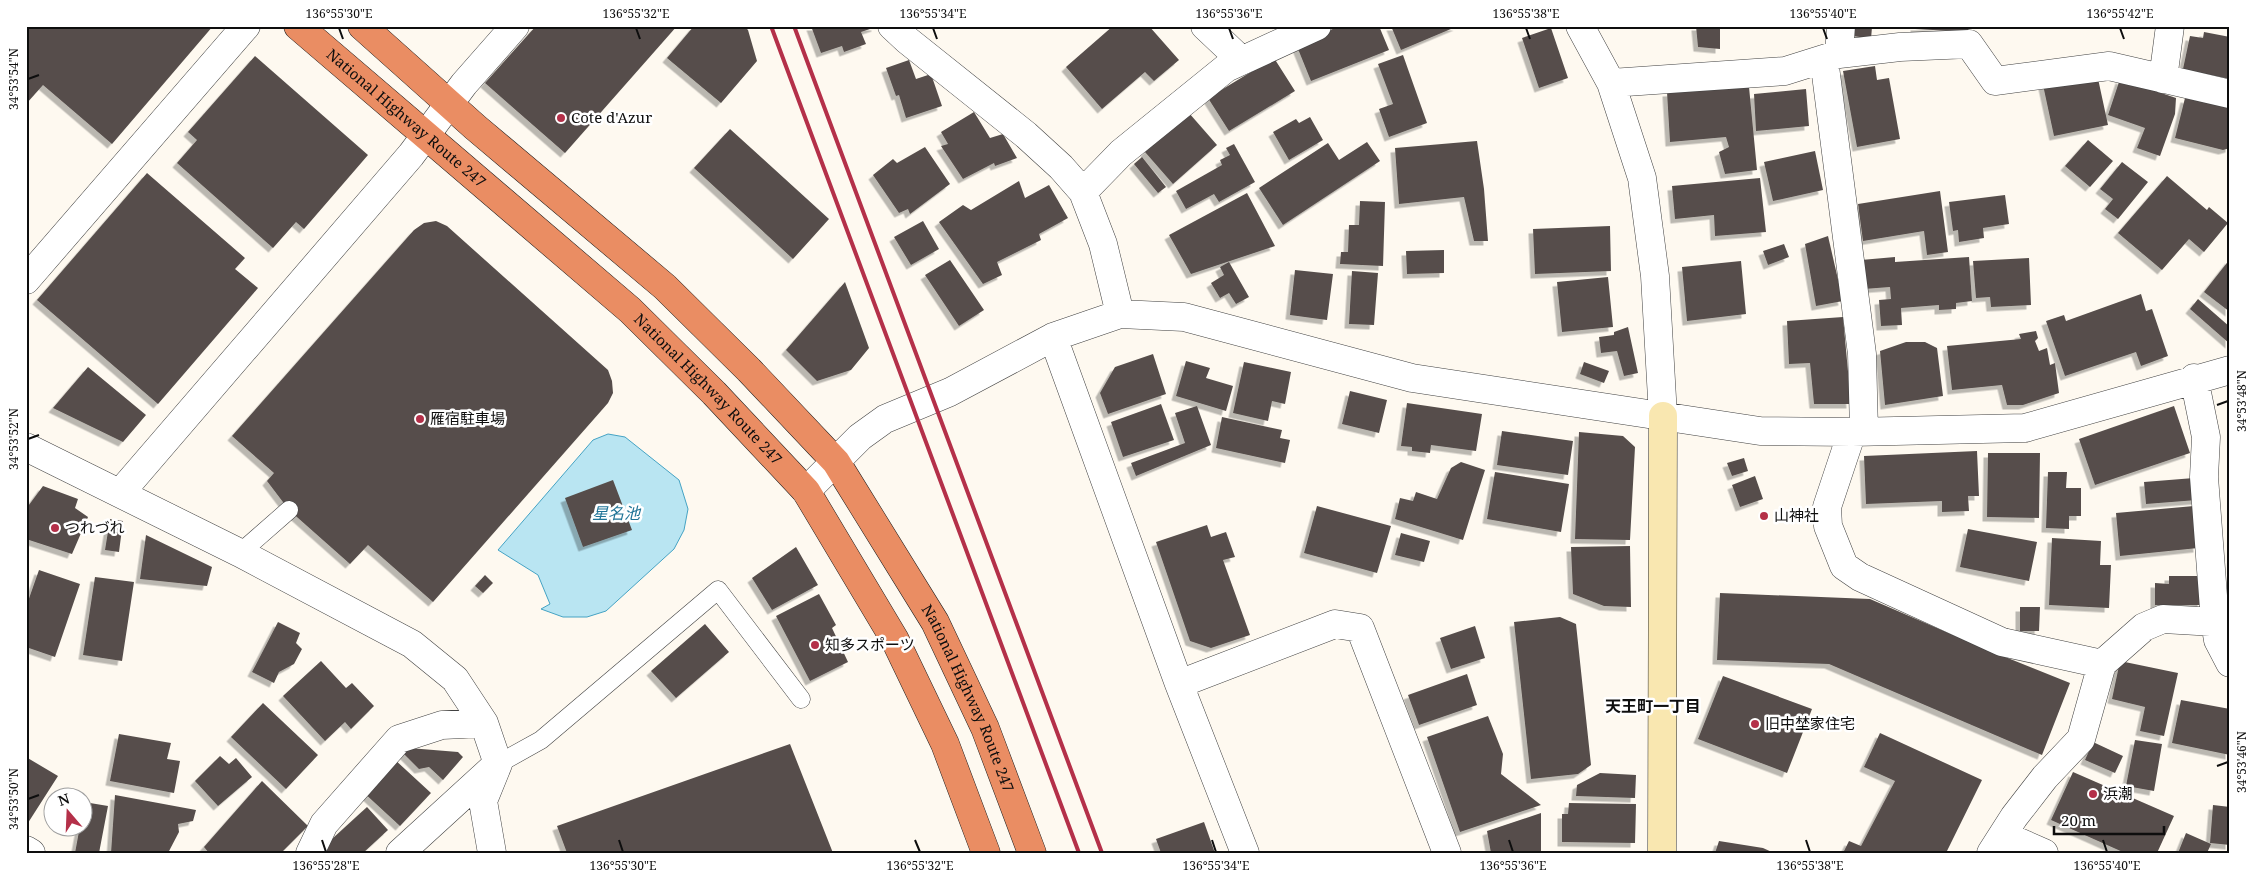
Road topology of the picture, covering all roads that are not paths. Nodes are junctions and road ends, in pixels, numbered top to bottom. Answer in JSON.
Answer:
{"nodes":[{"id":1,"x":246,"y":26,"type":"edge"},
{"id":2,"x":298,"y":26,"type":"edge"},
{"id":3,"x":362,"y":26,"type":"edge"},
{"id":4,"x":515,"y":26,"type":"edge"},
{"id":5,"x":892,"y":26,"type":"edge"},
{"id":6,"x":1205,"y":26,"type":"edge"},
{"id":7,"x":1317,"y":26,"type":"edge"},
{"id":8,"x":1580,"y":26,"type":"edge"},
{"id":9,"x":1841,"y":26,"type":"edge"},
{"id":10,"x":2170,"y":26,"type":"edge"},
{"id":11,"x":1831,"y":56,"type":"junction"},
{"id":12,"x":1241,"y":60,"type":"junction"},
{"id":13,"x":2163,"y":79,"type":"junction"},
{"id":14,"x":1611,"y":83,"type":"junction"},
{"id":15,"x":2230,"y":94,"type":"edge"},
{"id":16,"x":450,"y":104,"type":"junction"},
{"id":17,"x":426,"y":135,"type":"junction"},
{"id":18,"x":1083,"y":192,"type":"junction"},
{"id":19,"x":26,"y":280,"type":"edge"},
{"id":20,"x":1120,"y":314,"type":"junction"},
{"id":21,"x":1052,"y":337,"type":"junction"},
{"id":22,"x":2230,"y":370,"type":"edge"},
{"id":23,"x":2194,"y":378,"type":"junction"},
{"id":24,"x":1663,"y":416,"type":"junction"},
{"id":25,"x":1858,"y":431,"type":"junction"},
{"id":26,"x":26,"y":447,"type":"edge"},
{"id":27,"x":836,"y":462,"type":"junction"},
{"id":28,"x":806,"y":491,"type":"junction"},
{"id":29,"x":121,"y":492,"type":"junction"},
{"id":30,"x":289,"y":510,"type":"dead end"},
{"id":31,"x":240,"y":553,"type":"junction"},
{"id":32,"x":2215,"y":622,"type":"junction"},
{"id":33,"x":2230,"y":663,"type":"edge"},
{"id":34,"x":2102,"y":664,"type":"junction"},
{"id":35,"x":1179,"y":684,"type":"junction"},
{"id":36,"x":801,"y":699,"type":"dead end"},
{"id":37,"x":484,"y":723,"type":"junction"},
{"id":38,"x":498,"y":764,"type":"junction"},
{"id":39,"x":1997,"y":844,"type":"edge"},
{"id":40,"x":26,"y":850,"type":"edge"},
{"id":41,"x":31,"y":853,"type":"edge"},
{"id":42,"x":310,"y":853,"type":"edge"},
{"id":43,"x":400,"y":853,"type":"edge"},
{"id":44,"x":492,"y":853,"type":"edge"},
{"id":45,"x":986,"y":853,"type":"edge"},
{"id":46,"x":1032,"y":853,"type":"edge"},
{"id":47,"x":1244,"y":853,"type":"edge"},
{"id":48,"x":1447,"y":853,"type":"edge"},
{"id":49,"x":1662,"y":853,"type":"edge"},
{"id":50,"x":2044,"y":853,"type":"edge"}],
"edges":[{"from":1,"to":19,"type":"street"},
{"from":2,"to":17,"type":"highway","name":"National Highway Route 247"},
{"from":3,"to":16,"type":"highway","name":"National Highway Route 247"},
{"from":4,"to":16,"type":"street"},
{"from":5,"to":18,"type":"street"},
{"from":6,"to":12,"type":"street"},
{"from":7,"to":12,"type":"street"},
{"from":8,"to":14,"type":"street"},
{"from":9,"to":11,"type":"street"},
{"from":10,"to":13,"type":"street"},
{"from":11,"to":13,"type":"street"},
{"from":11,"to":14,"type":"street"},
{"from":11,"to":25,"type":"street"},
{"from":12,"to":18,"type":"street"},
{"from":13,"to":15,"type":"street"},
{"from":14,"to":24,"type":"street"},
{"from":16,"to":17,"type":"street"},
{"from":16,"to":27,"type":"highway","name":"National Highway Route 247"},
{"from":17,"to":28,"type":"highway","name":"National Highway Route 247"},
{"from":17,"to":29,"type":"street"},
{"from":18,"to":20,"type":"street"},
{"from":20,"to":21,"type":"street"},
{"from":20,"to":24,"type":"street"},
{"from":21,"to":27,"type":"street"},
{"from":21,"to":35,"type":"street"},
{"from":22,"to":23,"type":"street"},
{"from":23,"to":25,"type":"street"},
{"from":23,"to":32,"type":"street"},
{"from":24,"to":25,"type":"street"},
{"from":24,"to":49,"type":"street"},
{"from":25,"to":34,"type":"street"},
{"from":26,"to":29,"type":"street"},
{"from":27,"to":28,"type":"street"},
{"from":27,"to":46,"type":"highway","name":"National Highway Route 247"},
{"from":28,"to":45,"type":"highway","name":"National Highway Route 247"},
{"from":29,"to":31,"type":"street"},
{"from":30,"to":31,"type":"lane"},
{"from":31,"to":37,"type":"street"},
{"from":32,"to":33,"type":"street"},
{"from":32,"to":34,"type":"street"},
{"from":34,"to":39,"type":"street"},
{"from":35,"to":47,"type":"street"},
{"from":35,"to":48,"type":"street"},
{"from":36,"to":38,"type":"lane"},
{"from":37,"to":38,"type":"street"},
{"from":37,"to":42,"type":"street"},
{"from":38,"to":43,"type":"street"},
{"from":38,"to":44,"type":"street"},
{"from":39,"to":50,"type":"street"},
{"from":40,"to":41,"type":"street"}]}
